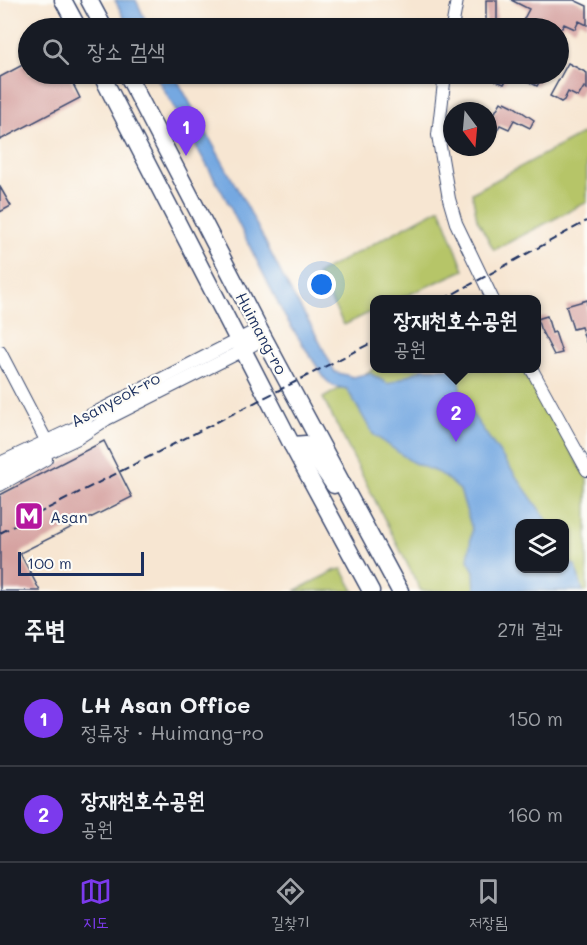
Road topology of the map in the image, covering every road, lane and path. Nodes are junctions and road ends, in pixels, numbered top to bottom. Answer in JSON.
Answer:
{"nodes":[{"id":1,"x":63,"y":0,"type":"edge"},
{"id":2,"x":89,"y":0,"type":"edge"},
{"id":3,"x":457,"y":0,"type":"edge"},
{"id":4,"x":73,"y":18,"type":"edge"},
{"id":5,"x":99,"y":18,"type":"edge"},
{"id":6,"x":454,"y":18,"type":"edge"},
{"id":7,"x":106,"y":84,"type":"edge"},
{"id":8,"x":132,"y":84,"type":"edge"},
{"id":9,"x":444,"y":84,"type":"edge"},
{"id":10,"x":491,"y":295,"type":"edge"},
{"id":11,"x":261,"y":334,"type":"junction"},
{"id":12,"x":242,"y":346,"type":"junction"},
{"id":13,"x":0,"y":352,"type":"edge"},
{"id":14,"x":533,"y":373,"type":"edge"},
{"id":15,"x":78,"y":438,"type":"junction"},
{"id":16,"x":47,"y":442,"type":"junction"},
{"id":17,"x":292,"y":445,"type":"junction"},
{"id":18,"x":0,"y":454,"type":"edge"},
{"id":19,"x":0,"y":464,"type":"edge"},
{"id":20,"x":587,"y":470,"type":"edge"},
{"id":21,"x":0,"y":475,"type":"edge"},
{"id":22,"x":0,"y":485,"type":"edge"},
{"id":23,"x":354,"y":505,"type":"junction"},
{"id":24,"x":370,"y":591,"type":"edge"},
{"id":25,"x":400,"y":591,"type":"edge"}],
"edges":[{"from":1,"to":4,"type":"main road"},
{"from":2,"to":5,"type":"main road"},
{"from":3,"to":6,"type":"street"},
{"from":7,"to":12,"type":"main road","name":"Huimang-ro"},
{"from":8,"to":11,"type":"main road","name":"Huimang-ro"},
{"from":9,"to":10,"type":"street"},
{"from":11,"to":12,"type":"street"},
{"from":11,"to":23,"type":"main road","name":"Huimang-ro"},
{"from":12,"to":15,"type":"street","name":"Asanyeok-ro"},
{"from":12,"to":16,"type":"street","name":"Asanyeok-ro"},
{"from":12,"to":17,"type":"main road","name":"Huimang-ro"},
{"from":13,"to":16,"type":"street"},
{"from":14,"to":20,"type":"street"},
{"from":15,"to":16,"type":"street","name":"Asanyeok-ro"},
{"from":15,"to":22,"type":"street"},
{"from":16,"to":18,"type":"street"},
{"from":16,"to":19,"type":"street","name":"Asanyeok-ro"},
{"from":16,"to":21,"type":"street","name":"Asanyeok-ro"},
{"from":17,"to":23,"type":"main road"},
{"from":17,"to":24,"type":"main road","name":"Huimang-ro"},
{"from":23,"to":25,"type":"main road","name":"Huimang-ro"}]}
